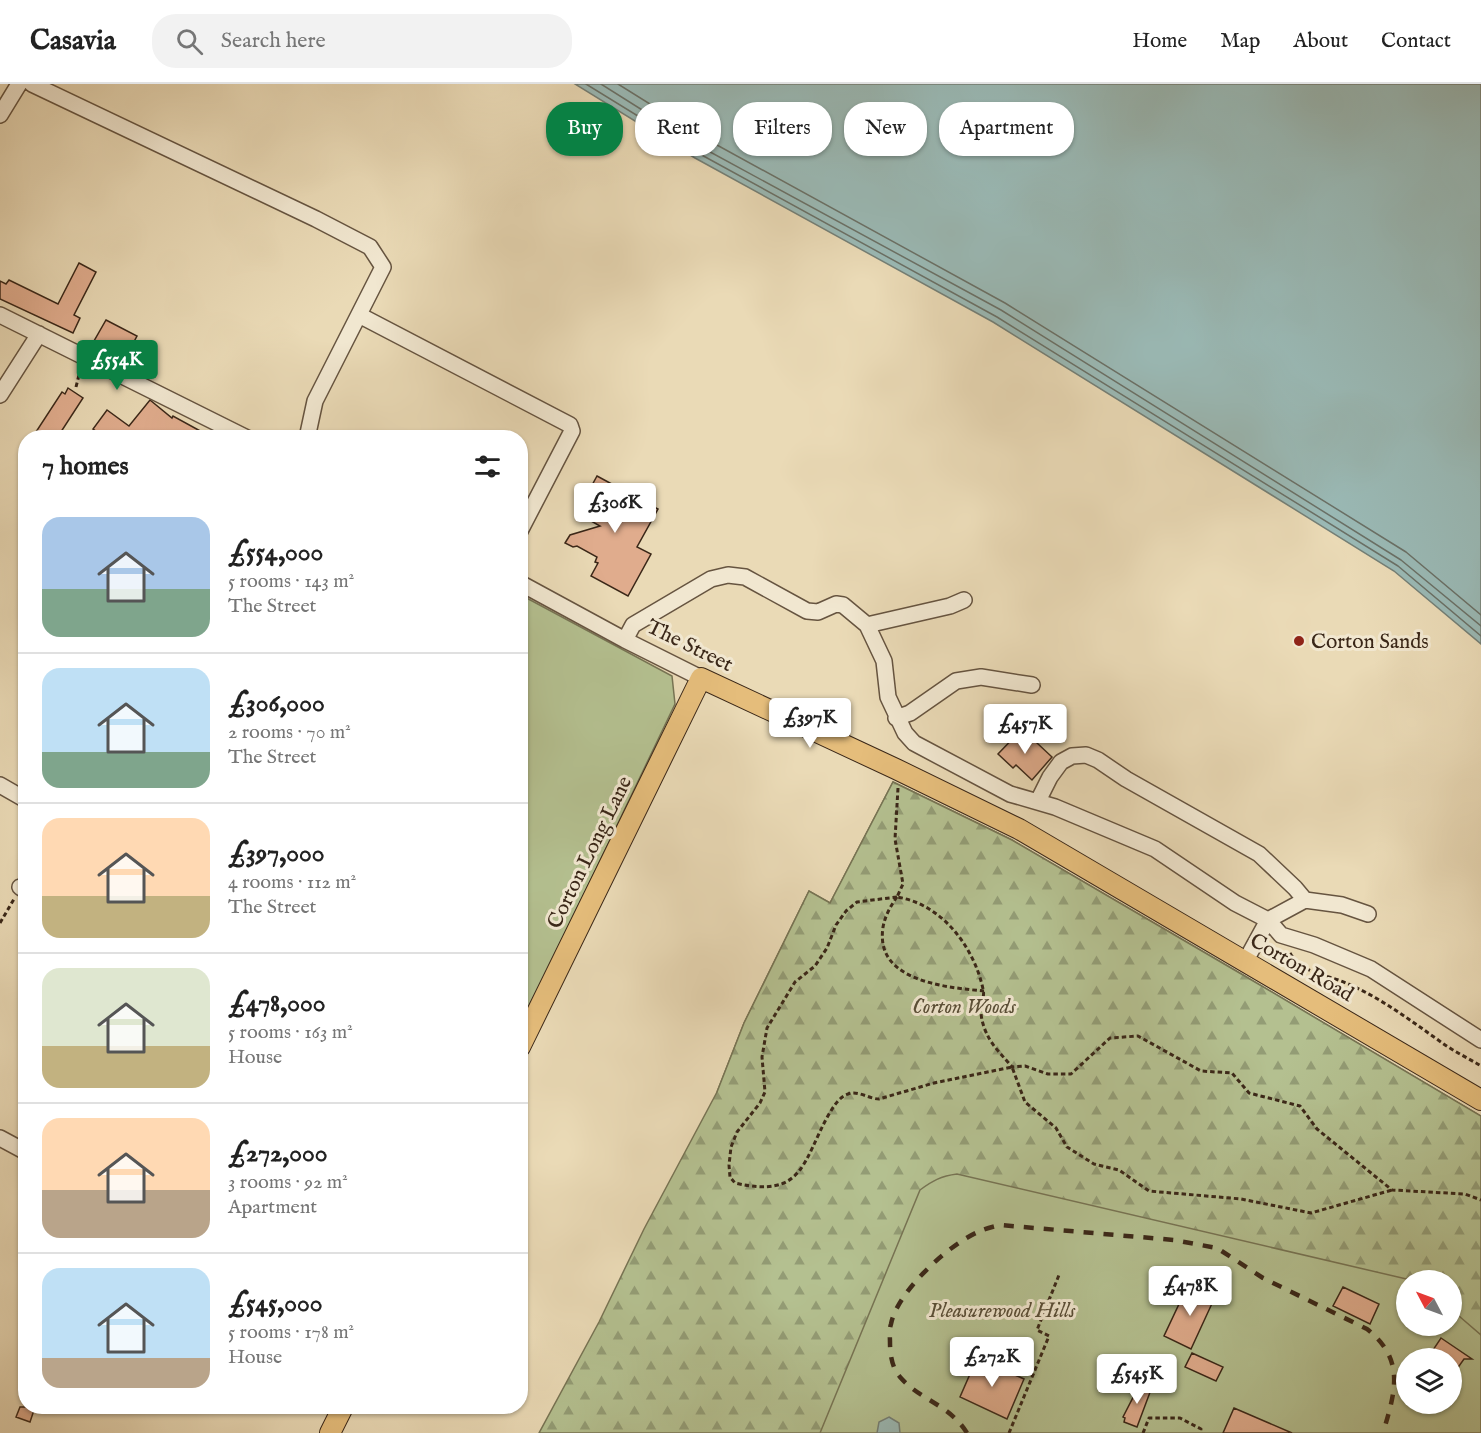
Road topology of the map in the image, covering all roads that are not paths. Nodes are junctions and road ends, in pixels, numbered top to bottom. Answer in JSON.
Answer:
{"nodes":[{"id":1,"x":19,"y":84,"type":"edge"},
{"id":2,"x":32,"y":84,"type":"edge"},
{"id":3,"x":0,"y":115,"type":"edge"},
{"id":4,"x":0,"y":315,"type":"edge"},
{"id":5,"x":359,"y":315,"type":"junction"},
{"id":6,"x":39,"y":334,"type":"junction"},
{"id":7,"x":0,"y":395,"type":"edge"},
{"id":8,"x":232,"y":430,"type":"edge"},
{"id":9,"x":309,"y":430,"type":"edge"},
{"id":10,"x":528,"y":516,"type":"edge"},
{"id":11,"x":528,"y":587,"type":"edge"},
{"id":12,"x":964,"y":600,"type":"dead end"},
{"id":13,"x":867,"y":625,"type":"junction"},
{"id":14,"x":625,"y":640,"type":"junction"},
{"id":15,"x":701,"y":678,"type":"junction"},
{"id":16,"x":1032,"y":685,"type":"dead end"},
{"id":17,"x":896,"y":718,"type":"junction"},
{"id":18,"x":0,"y":785,"type":"edge"},
{"id":19,"x":18,"y":795,"type":"edge"},
{"id":20,"x":1038,"y":801,"type":"junction"},
{"id":21,"x":1099,"y":876,"type":"joint"},
{"id":22,"x":1305,"y":900,"type":"junction"},
{"id":23,"x":1368,"y":914,"type":"dead end"},
{"id":24,"x":1268,"y":920,"type":"junction"},
{"id":25,"x":1245,"y":962,"type":"junction"},
{"id":26,"x":528,"y":1031,"type":"edge"},
{"id":27,"x":1481,"y":1040,"type":"edge"},
{"id":28,"x":1481,"y":1100,"type":"edge"},
{"id":29,"x":0,"y":1138,"type":"edge"},
{"id":30,"x":18,"y":1148,"type":"edge"}],
"edges":[{"from":1,"to":3,"type":"street"},
{"from":2,"to":5,"type":"street"},
{"from":4,"to":6,"type":"street"},
{"from":5,"to":9,"type":"street"},
{"from":5,"to":10,"type":"street"},
{"from":6,"to":7,"type":"street"},
{"from":6,"to":8,"type":"street"},
{"from":11,"to":14,"type":"street","name":"The Street"},
{"from":12,"to":13,"type":"street"},
{"from":13,"to":14,"type":"street"},
{"from":13,"to":17,"type":"street"},
{"from":14,"to":15,"type":"street","name":"The Street"},
{"from":15,"to":21,"type":"main road","name":"The Street"},
{"from":15,"to":26,"type":"main road","name":"Corton Long Lane"},
{"from":16,"to":17,"type":"street"},
{"from":17,"to":20,"type":"street"},
{"from":18,"to":19,"type":"street"},
{"from":20,"to":22,"type":"street"},
{"from":20,"to":24,"type":"street"},
{"from":21,"to":25,"type":"main road","name":"Corton Road"},
{"from":22,"to":23,"type":"street"},
{"from":22,"to":24,"type":"street"},
{"from":24,"to":25,"type":"street"},
{"from":24,"to":27,"type":"street"},
{"from":25,"to":28,"type":"main road","name":"Corton Road"},
{"from":29,"to":30,"type":"street"}]}
